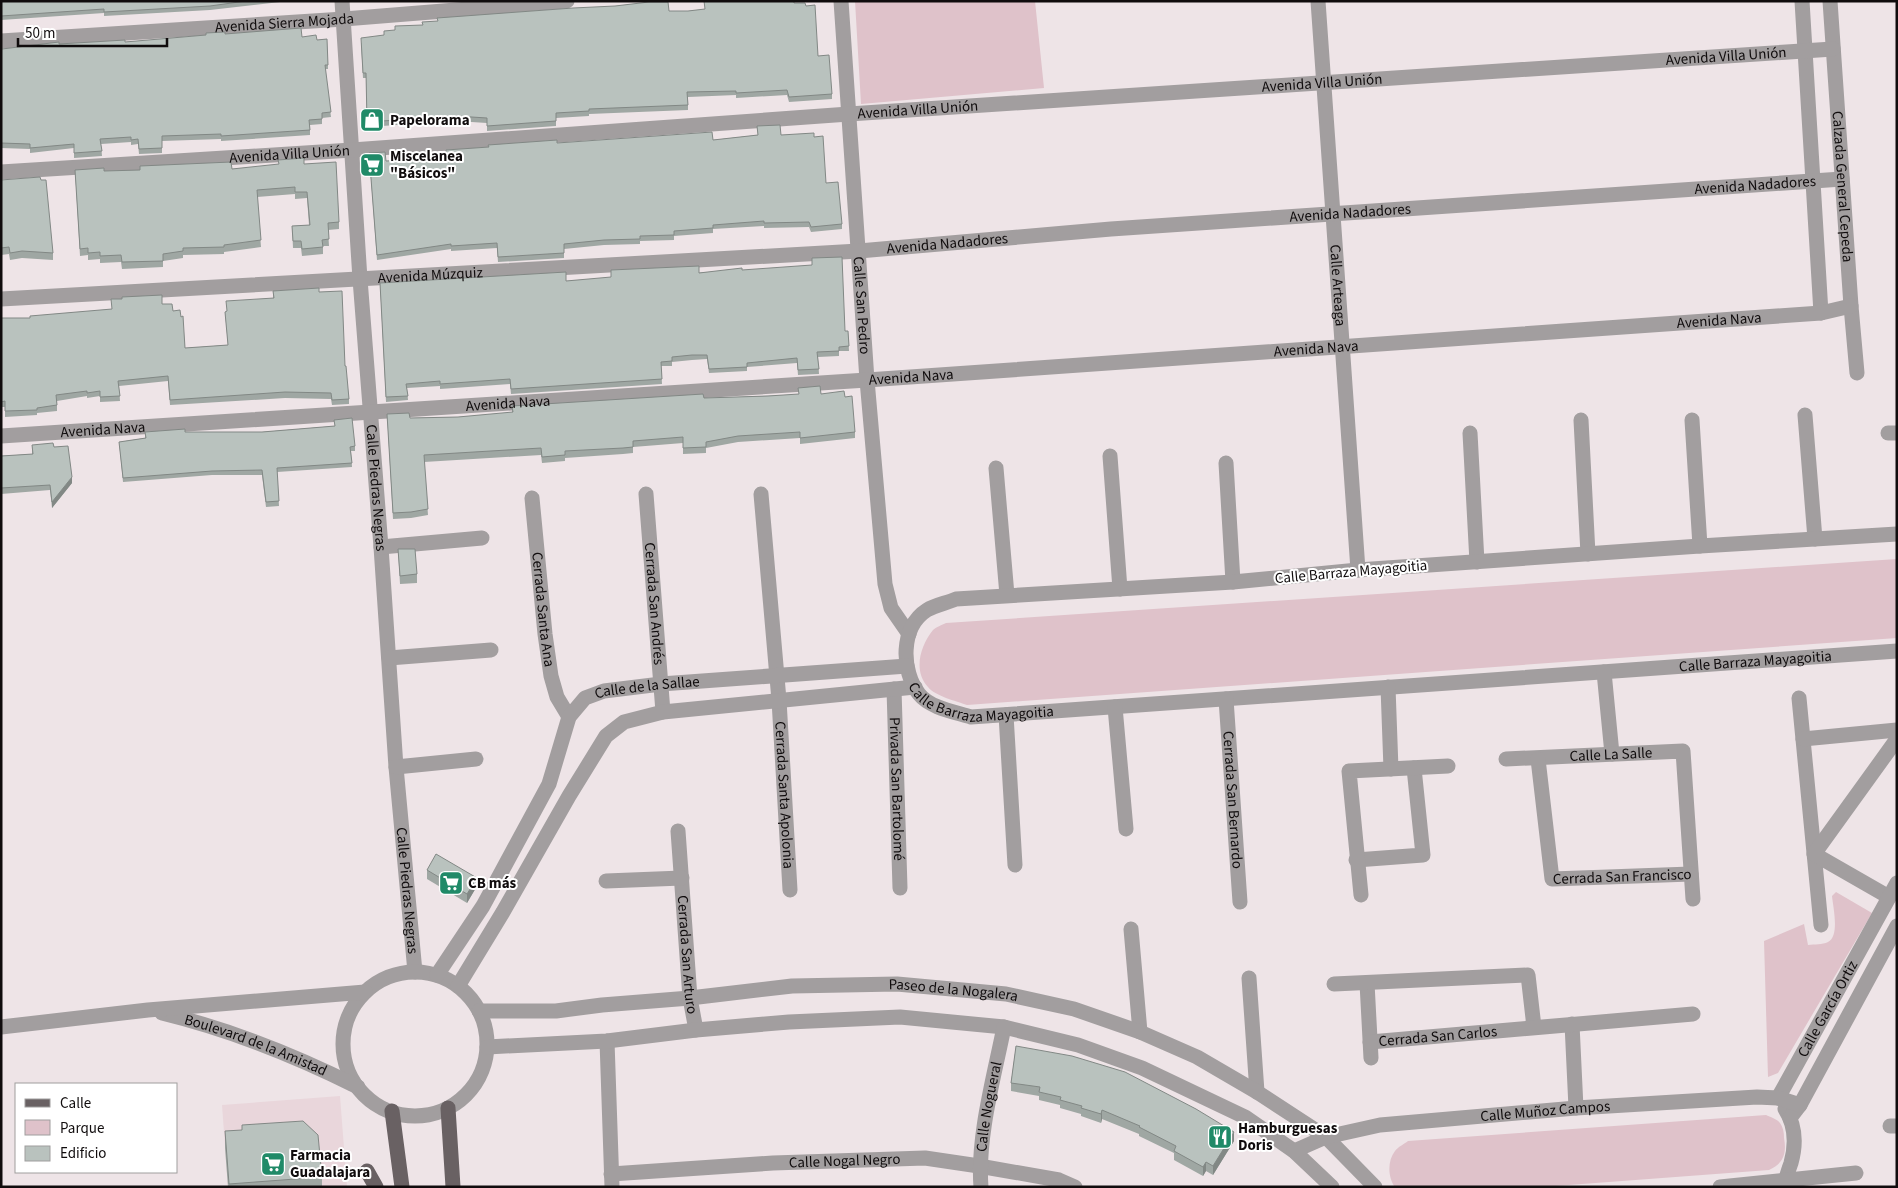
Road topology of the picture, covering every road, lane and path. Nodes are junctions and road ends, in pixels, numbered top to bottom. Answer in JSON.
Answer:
{"nodes":[{"id":1,"x":342,"y":1,"type":"edge"},
{"id":2,"x":567,"y":1,"type":"edge"},
{"id":3,"x":841,"y":1,"type":"edge"},
{"id":4,"x":1318,"y":1,"type":"edge"},
{"id":5,"x":1802,"y":1,"type":"edge"},
{"id":6,"x":1830,"y":1,"type":"edge"},
{"id":7,"x":344,"y":18,"type":"junction"},
{"id":8,"x":1,"y":41,"type":"edge"},
{"id":9,"x":1833,"y":49,"type":"junction"},
{"id":10,"x":1805,"y":51,"type":"junction"},
{"id":11,"x":1324,"y":83,"type":"junction"},
{"id":12,"x":849,"y":114,"type":"junction"},
{"id":13,"x":352,"y":150,"type":"junction"},
{"id":14,"x":1,"y":172,"type":"edge"},
{"id":15,"x":1842,"y":179,"type":"junction"},
{"id":16,"x":1813,"y":181,"type":"junction"},
{"id":17,"x":1333,"y":214,"type":"junction"},
{"id":18,"x":859,"y":251,"type":"junction"},
{"id":19,"x":360,"y":279,"type":"junction"},
{"id":20,"x":1,"y":299,"type":"edge"},
{"id":21,"x":1851,"y":306,"type":"junction"},
{"id":22,"x":1822,"y":313,"type":"junction"},
{"id":23,"x":1342,"y":346,"type":"junction"},
{"id":24,"x":1857,"y":373,"type":"dead end"},
{"id":25,"x":867,"y":380,"type":"junction"},
{"id":26,"x":370,"y":412,"type":"junction"},
{"id":27,"x":1805,"y":415,"type":"dead end"},
{"id":28,"x":1581,"y":420,"type":"dead end"},
{"id":29,"x":1692,"y":420,"type":"dead end"},
{"id":30,"x":1470,"y":433,"type":"dead end"},
{"id":31,"x":1,"y":436,"type":"edge"},
{"id":32,"x":1110,"y":456,"type":"dead end"},
{"id":33,"x":1226,"y":464,"type":"dead end"},
{"id":34,"x":996,"y":468,"type":"dead end"},
{"id":35,"x":646,"y":494,"type":"dead end"},
{"id":36,"x":761,"y":494,"type":"dead end"},
{"id":37,"x":532,"y":498,"type":"dead end"},
{"id":38,"x":1897,"y":534,"type":"edge"},
{"id":39,"x":482,"y":538,"type":"dead end"},
{"id":40,"x":1815,"y":539,"type":"junction"},
{"id":41,"x":1700,"y":546,"type":"junction"},
{"id":42,"x":381,"y":548,"type":"junction"},
{"id":43,"x":1588,"y":554,"type":"junction"},
{"id":44,"x":1476,"y":562,"type":"junction"},
{"id":45,"x":1358,"y":570,"type":"junction"},
{"id":46,"x":1233,"y":582,"type":"junction"},
{"id":47,"x":1120,"y":589,"type":"junction"},
{"id":48,"x":1007,"y":595,"type":"junction"},
{"id":49,"x":908,"y":634,"type":"junction"},
{"id":50,"x":491,"y":650,"type":"dead end"},
{"id":51,"x":1897,"y":651,"type":"edge"},
{"id":52,"x":389,"y":658,"type":"junction"},
{"id":53,"x":907,"y":666,"type":"junction"},
{"id":54,"x":1604,"y":672,"type":"junction"},
{"id":55,"x":777,"y":676,"type":"junction"},
{"id":56,"x":661,"y":684,"type":"junction"},
{"id":57,"x":915,"y":686,"type":"junction"},
{"id":58,"x":1388,"y":687,"type":"junction"},
{"id":59,"x":894,"y":689,"type":"junction"},
{"id":60,"x":1799,"y":698,"type":"dead end"},
{"id":61,"x":1226,"y":699,"type":"junction"},
{"id":62,"x":779,"y":700,"type":"junction"},
{"id":63,"x":1115,"y":707,"type":"junction"},
{"id":64,"x":663,"y":712,"type":"junction"},
{"id":65,"x":1006,"y":715,"type":"junction"},
{"id":66,"x":569,"y":717,"type":"junction"},
{"id":67,"x":1897,"y":730,"type":"edge"},
{"id":68,"x":1803,"y":739,"type":"junction"},
{"id":69,"x":1897,"y":740,"type":"edge"},
{"id":70,"x":1683,"y":751,"type":"joint"},
{"id":71,"x":1612,"y":754,"type":"junction"},
{"id":72,"x":476,"y":759,"type":"dead end"},
{"id":73,"x":1506,"y":759,"type":"dead end"},
{"id":74,"x":1538,"y":759,"type":"junction"},
{"id":75,"x":1448,"y":766,"type":"dead end"},
{"id":76,"x":396,"y":767,"type":"junction"},
{"id":77,"x":1414,"y":768,"type":"junction"},
{"id":78,"x":1392,"y":769,"type":"junction"},
{"id":79,"x":549,"y":784,"type":"junction"},
{"id":80,"x":569,"y":796,"type":"junction"},
{"id":81,"x":1126,"y":829,"type":"dead end"},
{"id":82,"x":678,"y":831,"type":"dead end"},
{"id":83,"x":1814,"y":854,"type":"junction"},
{"id":84,"x":1356,"y":860,"type":"junction"},
{"id":85,"x":1015,"y":865,"type":"dead end"},
{"id":86,"x":1691,"y":874,"type":"junction"},
{"id":87,"x":682,"y":878,"type":"junction"},
{"id":88,"x":606,"y":881,"type":"dead end"},
{"id":89,"x":1897,"y":883,"type":"edge"},
{"id":90,"x":900,"y":888,"type":"dead end"},
{"id":91,"x":790,"y":890,"type":"dead end"},
{"id":92,"x":1361,"y":895,"type":"dead end"},
{"id":93,"x":1889,"y":897,"type":"junction"},
{"id":94,"x":1693,"y":899,"type":"dead end"},
{"id":95,"x":1240,"y":902,"type":"dead end"},
{"id":96,"x":1821,"y":925,"type":"dead end"},
{"id":97,"x":1897,"y":926,"type":"edge"},
{"id":98,"x":1131,"y":929,"type":"dead end"},
{"id":99,"x":414,"y":972,"type":"junction"},
{"id":100,"x":437,"y":975,"type":"junction"},
{"id":101,"x":1249,"y":978,"type":"dead end"},
{"id":102,"x":1367,"y":983,"type":"junction"},
{"id":103,"x":1334,"y":984,"type":"dead end"},
{"id":104,"x":458,"y":986,"type":"junction"},
{"id":105,"x":365,"y":992,"type":"junction"},
{"id":106,"x":690,"y":998,"type":"junction"},
{"id":107,"x":148,"y":1010,"type":"junction"},
{"id":108,"x":479,"y":1012,"type":"junction"},
{"id":109,"x":1693,"y":1014,"type":"dead end"},
{"id":110,"x":1572,"y":1024,"type":"junction"},
{"id":111,"x":1,"y":1027,"type":"edge"},
{"id":112,"x":1004,"y":1027,"type":"junction"},
{"id":113,"x":1534,"y":1027,"type":"junction"},
{"id":114,"x":696,"y":1030,"type":"junction"},
{"id":115,"x":1140,"y":1032,"type":"junction"},
{"id":116,"x":607,"y":1041,"type":"junction"},
{"id":117,"x":1370,"y":1042,"type":"junction"},
{"id":118,"x":487,"y":1046,"type":"junction"},
{"id":119,"x":1371,"y":1058,"type":"dead end"},
{"id":120,"x":358,"y":1088,"type":"junction"},
{"id":121,"x":1257,"y":1092,"type":"junction"},
{"id":122,"x":1778,"y":1098,"type":"junction"},
{"id":123,"x":1800,"y":1105,"type":"junction"},
{"id":124,"x":448,"y":1108,"type":"junction"},
{"id":125,"x":1576,"y":1108,"type":"junction"},
{"id":126,"x":392,"y":1111,"type":"junction"},
{"id":127,"x":1790,"y":1118,"type":"junction"},
{"id":128,"x":1326,"y":1137,"type":"junction"},
{"id":129,"x":1294,"y":1151,"type":"junction"},
{"id":130,"x":980,"y":1166,"type":"junction"},
{"id":131,"x":367,"y":1171,"type":"dead end"},
{"id":132,"x":1856,"y":1173,"type":"dead end"},
{"id":133,"x":611,"y":1181,"type":"edge"},
{"id":134,"x":1785,"y":1183,"type":"edge"},
{"id":135,"x":376,"y":1187,"type":"edge"},
{"id":136,"x":402,"y":1187,"type":"edge"},
{"id":137,"x":453,"y":1187,"type":"edge"},
{"id":138,"x":981,"y":1187,"type":"edge"},
{"id":139,"x":1075,"y":1187,"type":"edge"},
{"id":140,"x":1332,"y":1187,"type":"edge"},
{"id":141,"x":1375,"y":1187,"type":"edge"},
{"id":142,"x":1720,"y":1187,"type":"edge"}],
"edges":[{"from":1,"to":7,"type":"street","name":"Calle Piedras Negras"},
{"from":2,"to":7,"type":"street","name":"Avenida Sierra Mojada"},
{"from":3,"to":12,"type":"street","name":"Calle San Pedro"},
{"from":4,"to":11,"type":"street","name":"Calle Arteaga"},
{"from":5,"to":10,"type":"street","name":"Calzada General Cepeda"},
{"from":6,"to":9,"type":"street","name":"Calzada General Cepeda"},
{"from":7,"to":8,"type":"street","name":"Avenida Sierra Mojada"},
{"from":7,"to":13,"type":"street","name":"Calle Piedras Negras"},
{"from":9,"to":10,"type":"street","name":"Avenida Villa Unión"},
{"from":9,"to":15,"type":"street","name":"Calzada General Cepeda"},
{"from":10,"to":11,"type":"street","name":"Avenida Villa Unión"},
{"from":10,"to":16,"type":"street","name":"Calzada General Cepeda"},
{"from":11,"to":12,"type":"street","name":"Avenida Villa Unión"},
{"from":11,"to":17,"type":"street","name":"Calle Arteaga"},
{"from":12,"to":13,"type":"street","name":"Avenida Villa Unión"},
{"from":12,"to":18,"type":"street","name":"Calle San Pedro"},
{"from":13,"to":14,"type":"street","name":"Avenida Villa Unión"},
{"from":13,"to":19,"type":"street","name":"Calle Piedras Negras"},
{"from":15,"to":16,"type":"street","name":"Avenida Nadadores"},
{"from":15,"to":21,"type":"street","name":"Calzada General Cepeda"},
{"from":16,"to":17,"type":"street","name":"Avenida Nadadores"},
{"from":16,"to":22,"type":"street","name":"Calzada General Cepeda"},
{"from":17,"to":18,"type":"street","name":"Avenida Nadadores"},
{"from":17,"to":23,"type":"street","name":"Calle Arteaga"},
{"from":18,"to":19,"type":"street","name":"Avenida Múzquiz"},
{"from":18,"to":25,"type":"street","name":"Calle San Pedro"},
{"from":19,"to":20,"type":"street","name":"Avenida Múzquiz"},
{"from":19,"to":26,"type":"street","name":"Calle Piedras Negras"},
{"from":21,"to":22,"type":"street","name":"Avenida Nava"},
{"from":21,"to":24,"type":"street","name":"Calzada General Cepeda"},
{"from":22,"to":23,"type":"street","name":"Avenida Nava"},
{"from":23,"to":25,"type":"street","name":"Avenida Nava"},
{"from":23,"to":45,"type":"street","name":"Calle Arteaga"},
{"from":25,"to":26,"type":"street","name":"Avenida Nava"},
{"from":25,"to":49,"type":"street","name":"Calle San Pedro"},
{"from":26,"to":31,"type":"street","name":"Avenida Nava"},
{"from":26,"to":42,"type":"street","name":"Calle Piedras Negras"},
{"from":27,"to":40,"type":"street"},
{"from":28,"to":43,"type":"street"},
{"from":29,"to":41,"type":"street"},
{"from":30,"to":44,"type":"street"},
{"from":32,"to":47,"type":"street"},
{"from":33,"to":46,"type":"street"},
{"from":34,"to":48,"type":"street"},
{"from":35,"to":56,"type":"street","name":"Cerrada San Andrés"},
{"from":36,"to":55,"type":"street","name":"Cerrada Santa Apolonia"},
{"from":37,"to":66,"type":"street","name":"Cerrada Santa Ana"},
{"from":38,"to":40,"type":"street","name":"Calle Barraza Mayagoitia"},
{"from":39,"to":42,"type":"street"},
{"from":40,"to":41,"type":"street","name":"Calle Barraza Mayagoitia"},
{"from":41,"to":43,"type":"street","name":"Calle Barraza Mayagoitia"},
{"from":42,"to":52,"type":"street","name":"Calle Piedras Negras"},
{"from":43,"to":44,"type":"street","name":"Calle Barraza Mayagoitia"},
{"from":44,"to":45,"type":"street","name":"Calle Barraza Mayagoitia"},
{"from":45,"to":46,"type":"street","name":"Calle Barraza Mayagoitia"},
{"from":46,"to":47,"type":"street","name":"Calle Barraza Mayagoitia"},
{"from":47,"to":48,"type":"street","name":"Calle Barraza Mayagoitia"},
{"from":48,"to":49,"type":"street","name":"Calle Barraza Mayagoitia"},
{"from":49,"to":53,"type":"street","name":"Calle Barraza Mayagoitia"},
{"from":50,"to":52,"type":"street"},
{"from":51,"to":54,"type":"street","name":"Calle Barraza Mayagoitia"},
{"from":52,"to":76,"type":"street","name":"Calle Piedras Negras"},
{"from":53,"to":55,"type":"street","name":"Calle de la Sallae"},
{"from":53,"to":57,"type":"street","name":"Calle Barraza Mayagoitia"},
{"from":54,"to":58,"type":"street","name":"Calle Barraza Mayagoitia"},
{"from":54,"to":71,"type":"street"},
{"from":55,"to":56,"type":"street","name":"Calle de la Sallae"},
{"from":55,"to":62,"type":"street","name":"Cerrada Santa Apolonia"},
{"from":56,"to":64,"type":"street","name":"Cerrada San Andrés"},
{"from":56,"to":66,"type":"street","name":"Calle de la Sallae"},
{"from":57,"to":59,"type":"street","name":"Calle de la Sallae"},
{"from":57,"to":65,"type":"street","name":"Calle Barraza Mayagoitia"},
{"from":58,"to":61,"type":"street","name":"Calle Barraza Mayagoitia"},
{"from":58,"to":78,"type":"street"},
{"from":59,"to":62,"type":"street","name":"Calle de la Sallae"},
{"from":59,"to":90,"type":"street","name":"Privada San Bartolomé"},
{"from":60,"to":68,"type":"street"},
{"from":61,"to":63,"type":"street","name":"Calle Barraza Mayagoitia"},
{"from":61,"to":95,"type":"street","name":"Cerrada San Bernardo"},
{"from":62,"to":64,"type":"street","name":"Calle de la Sallae"},
{"from":62,"to":91,"type":"street","name":"Cerrada Santa Apolonia"},
{"from":63,"to":65,"type":"street","name":"Calle Barraza Mayagoitia"},
{"from":63,"to":81,"type":"street"},
{"from":64,"to":80,"type":"street","name":"Calle de la Sallae"},
{"from":65,"to":85,"type":"street"},
{"from":66,"to":79,"type":"street","name":"Calle de la Sallae"},
{"from":67,"to":68,"type":"street"},
{"from":68,"to":83,"type":"street"},
{"from":69,"to":83,"type":"street"},
{"from":70,"to":71,"type":"street","name":"Calle La Salle"},
{"from":70,"to":86,"type":"street","name":"Cerrada San Francisco"},
{"from":71,"to":74,"type":"street","name":"Calle La Salle"},
{"from":72,"to":76,"type":"street"},
{"from":73,"to":74,"type":"street","name":"Calle La Salle"},
{"from":74,"to":86,"type":"street","name":"Cerrada San Francisco"},
{"from":75,"to":77,"type":"street"},
{"from":76,"to":99,"type":"street","name":"Calle Piedras Negras"},
{"from":77,"to":78,"type":"street"},
{"from":77,"to":84,"type":"street"},
{"from":78,"to":84,"type":"street"},
{"from":79,"to":80,"type":"street"},
{"from":79,"to":100,"type":"street","name":"Calle de la Sallae"},
{"from":80,"to":104,"type":"street","name":"Calle de la Sallae"},
{"from":82,"to":87,"type":"street","name":"Cerrada San Arturo"},
{"from":83,"to":93,"type":"street"},
{"from":83,"to":96,"type":"street"},
{"from":84,"to":92,"type":"street"},
{"from":86,"to":94,"type":"street"},
{"from":87,"to":88,"type":"street","name":"Cerrada San Arturo"},
{"from":87,"to":106,"type":"street","name":"Cerrada San Arturo"},
{"from":89,"to":93,"type":"street","name":"Calle García Ortiz"},
{"from":93,"to":122,"type":"street","name":"Calle García Ortiz"},
{"from":97,"to":123,"type":"street","name":"Calle García Ortiz"},
{"from":98,"to":115,"type":"street"},
{"from":99,"to":100,"type":"street"},
{"from":99,"to":105,"type":"street"},
{"from":100,"to":104,"type":"street"},
{"from":101,"to":121,"type":"street"},
{"from":102,"to":103,"type":"street"},
{"from":102,"to":113,"type":"street"},
{"from":102,"to":117,"type":"street","name":"Cerrada San Carlos"},
{"from":104,"to":108,"type":"street"},
{"from":105,"to":107,"type":"street","name":"Boulevard de la Amistad"},
{"from":105,"to":120,"type":"street"},
{"from":106,"to":108,"type":"street","name":"Paseo de la Nogalera"},
{"from":106,"to":114,"type":"street","name":"Cerrada San Arturo"},
{"from":106,"to":115,"type":"street","name":"Paseo de la Nogalera"},
{"from":107,"to":111,"type":"street","name":"Boulevard de la Amistad"},
{"from":107,"to":120,"type":"street","name":"Boulevard de la Amistad"},
{"from":108,"to":118,"type":"street"},
{"from":109,"to":110,"type":"street","name":"Cerrada San Carlos"},
{"from":110,"to":113,"type":"street","name":"Cerrada San Carlos"},
{"from":110,"to":125,"type":"street"},
{"from":112,"to":114,"type":"street","name":"Paseo de la Nogalera"},
{"from":112,"to":129,"type":"street","name":"Paseo de la Nogalera"},
{"from":112,"to":130,"type":"street","name":"Calle Nogueral"},
{"from":113,"to":117,"type":"street","name":"Cerrada San Carlos"},
{"from":114,"to":116,"type":"street","name":"Paseo de la Nogalera"},
{"from":115,"to":121,"type":"street","name":"Paseo de la Nogalera"},
{"from":116,"to":118,"type":"street","name":"Paseo de la Nogalera"},
{"from":116,"to":133,"type":"street"},
{"from":117,"to":119,"type":"street"},
{"from":118,"to":124,"type":"street"},
{"from":120,"to":126,"type":"street"},
{"from":121,"to":128,"type":"street","name":"Paseo de la Nogalera"},
{"from":122,"to":123,"type":"street","name":"Calle Muñoz Campos"},
{"from":122,"to":125,"type":"street","name":"Calle Muñoz Campos"},
{"from":122,"to":127,"type":"street"},
{"from":123,"to":127,"type":"street","name":"Calle García Ortiz"},
{"from":124,"to":126,"type":"street"},
{"from":124,"to":137,"type":"main road"},
{"from":125,"to":128,"type":"street","name":"Calle Muñoz Campos"},
{"from":126,"to":136,"type":"main road"},
{"from":127,"to":134,"type":"street"},
{"from":128,"to":129,"type":"street","name":"Calle Muñoz Campos"},
{"from":128,"to":141,"type":"street","name":"Paseo de la Nogalera"},
{"from":129,"to":140,"type":"street","name":"Paseo de la Nogalera"},
{"from":130,"to":133,"type":"street","name":"Calle Nogal Negro"},
{"from":130,"to":138,"type":"street","name":"Calle Nogueral"},
{"from":130,"to":139,"type":"street","name":"Calle Nogal Negro"},
{"from":131,"to":135,"type":"main road"},
{"from":132,"to":134,"type":"street"},
{"from":134,"to":142,"type":"street"}]}
